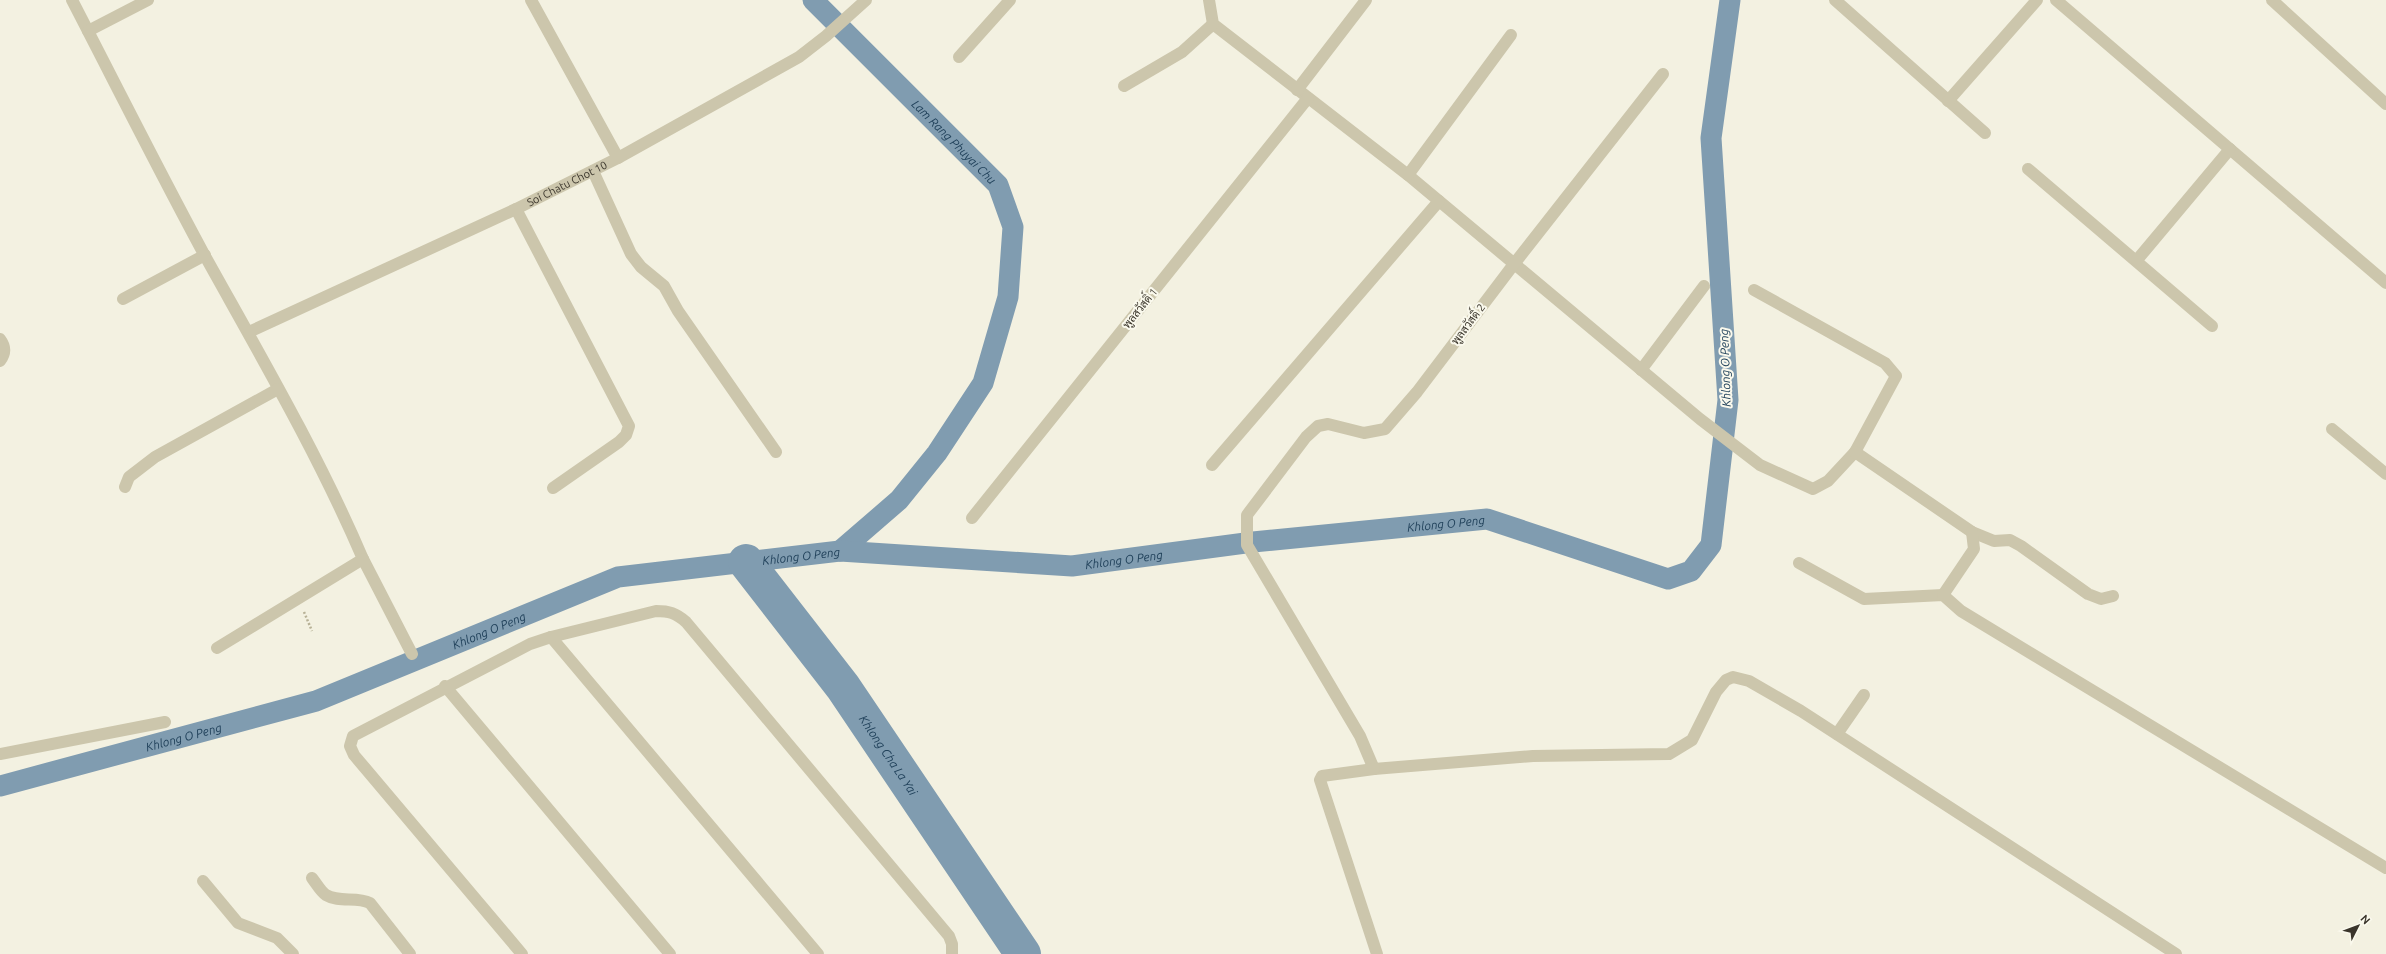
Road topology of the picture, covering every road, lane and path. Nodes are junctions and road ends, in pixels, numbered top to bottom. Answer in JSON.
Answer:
{"nodes":[{"id":1,"x":72,"y":0,"type":"edge"},
{"id":2,"x":148,"y":0,"type":"edge"},
{"id":3,"x":531,"y":0,"type":"edge"},
{"id":4,"x":866,"y":0,"type":"edge"},
{"id":5,"x":1010,"y":0,"type":"edge"},
{"id":6,"x":1208,"y":0,"type":"edge"},
{"id":7,"x":1366,"y":0,"type":"edge"},
{"id":8,"x":1835,"y":0,"type":"edge"},
{"id":9,"x":2037,"y":0,"type":"edge"},
{"id":10,"x":2056,"y":0,"type":"edge"},
{"id":11,"x":2272,"y":0,"type":"edge"},
{"id":12,"x":1213,"y":24,"type":"junction"},
{"id":13,"x":88,"y":31,"type":"junction"},
{"id":14,"x":1512,"y":35,"type":"dead end"},
{"id":15,"x":959,"y":57,"type":"dead end"},
{"id":16,"x":1663,"y":74,"type":"dead end"},
{"id":17,"x":1124,"y":86,"type":"dead end"},
{"id":18,"x":1297,"y":90,"type":"junction"},
{"id":19,"x":1308,"y":98,"type":"junction"},
{"id":20,"x":1948,"y":101,"type":"junction"},
{"id":21,"x":2386,"y":104,"type":"edge"},
{"id":22,"x":1985,"y":133,"type":"dead end"},
{"id":23,"x":2230,"y":149,"type":"junction"},
{"id":24,"x":618,"y":158,"type":"junction"},
{"id":25,"x":2028,"y":169,"type":"dead end"},
{"id":26,"x":592,"y":171,"type":"junction"},
{"id":27,"x":1408,"y":175,"type":"junction"},
{"id":28,"x":1439,"y":201,"type":"junction"},
{"id":29,"x":516,"y":209,"type":"junction"},
{"id":30,"x":205,"y":255,"type":"junction"},
{"id":31,"x":2137,"y":260,"type":"junction"},
{"id":32,"x":1514,"y":264,"type":"junction"},
{"id":33,"x":2386,"y":283,"type":"edge"},
{"id":34,"x":1704,"y":286,"type":"dead end"},
{"id":35,"x":1754,"y":290,"type":"dead end"},
{"id":36,"x":123,"y":299,"type":"dead end"},
{"id":37,"x":2212,"y":326,"type":"dead end"},
{"id":38,"x":248,"y":332,"type":"junction"},
{"id":39,"x":0,"y":339,"type":"edge"},
{"id":40,"x":0,"y":361,"type":"edge"},
{"id":41,"x":1641,"y":370,"type":"junction"},
{"id":42,"x":278,"y":389,"type":"junction"},
{"id":43,"x":2332,"y":429,"type":"dead end"},
{"id":44,"x":776,"y":452,"type":"dead end"},
{"id":45,"x":1855,"y":452,"type":"junction"},
{"id":46,"x":1212,"y":465,"type":"dead end"},
{"id":47,"x":2386,"y":474,"type":"edge"},
{"id":48,"x":125,"y":487,"type":"dead end"},
{"id":49,"x":553,"y":488,"type":"dead end"},
{"id":50,"x":972,"y":518,"type":"dead end"},
{"id":51,"x":1972,"y":532,"type":"junction"},
{"id":52,"x":363,"y":559,"type":"junction"},
{"id":53,"x":1799,"y":563,"type":"dead end"},
{"id":54,"x":1943,"y":595,"type":"junction"},
{"id":55,"x":2113,"y":596,"type":"dead end"},
{"id":56,"x":551,"y":637,"type":"junction"},
{"id":57,"x":217,"y":648,"type":"dead end"},
{"id":58,"x":412,"y":654,"type":"dead end"},
{"id":59,"x":445,"y":686,"type":"junction"},
{"id":60,"x":1864,"y":695,"type":"dead end"},
{"id":61,"x":165,"y":722,"type":"dead end"},
{"id":62,"x":1837,"y":734,"type":"junction"},
{"id":63,"x":0,"y":754,"type":"edge"},
{"id":64,"x":1374,"y":769,"type":"junction"},
{"id":65,"x":2386,"y":868,"type":"edge"},
{"id":66,"x":312,"y":878,"type":"dead end"},
{"id":67,"x":203,"y":882,"type":"dead end"},
{"id":68,"x":293,"y":954,"type":"edge"},
{"id":69,"x":410,"y":954,"type":"edge"},
{"id":70,"x":522,"y":954,"type":"edge"},
{"id":71,"x":670,"y":954,"type":"edge"},
{"id":72,"x":818,"y":954,"type":"edge"},
{"id":73,"x":952,"y":954,"type":"edge"},
{"id":74,"x":1377,"y":954,"type":"edge"},
{"id":75,"x":2176,"y":954,"type":"edge"}],
"edges":[{"from":1,"to":13,"type":"street"},
{"from":2,"to":13,"type":"street"},
{"from":3,"to":24,"type":"street"},
{"from":4,"to":24,"type":"street","name":"Soi Chatu Chot 10"},
{"from":5,"to":15,"type":"street"},
{"from":6,"to":12,"type":"street"},
{"from":7,"to":18,"type":"street"},
{"from":8,"to":20,"type":"street"},
{"from":9,"to":20,"type":"street"},
{"from":10,"to":23,"type":"street"},
{"from":11,"to":21,"type":"street"},
{"from":12,"to":17,"type":"street"},
{"from":12,"to":18,"type":"street"},
{"from":13,"to":30,"type":"street"},
{"from":14,"to":27,"type":"street"},
{"from":16,"to":32,"type":"street","name":"พูลสวัสดิ์ 2"},
{"from":18,"to":19,"type":"street"},
{"from":19,"to":27,"type":"street"},
{"from":19,"to":50,"type":"street","name":"พูลสวัสดิ์ 1"},
{"from":20,"to":22,"type":"street"},
{"from":23,"to":31,"type":"street"},
{"from":23,"to":33,"type":"street"},
{"from":24,"to":26,"type":"street","name":"Soi Chatu Chot 10"},
{"from":25,"to":31,"type":"street"},
{"from":26,"to":29,"type":"street","name":"Soi Chatu Chot 10"},
{"from":26,"to":44,"type":"street"},
{"from":27,"to":28,"type":"street"},
{"from":28,"to":32,"type":"street"},
{"from":28,"to":46,"type":"street"},
{"from":29,"to":38,"type":"street","name":"Soi Chatu Chot 10"},
{"from":29,"to":49,"type":"street"},
{"from":30,"to":36,"type":"street"},
{"from":30,"to":38,"type":"street"},
{"from":31,"to":37,"type":"street"},
{"from":32,"to":41,"type":"street"},
{"from":32,"to":64,"type":"street","name":"พูลสวัสดิ์ 2"},
{"from":34,"to":41,"type":"street"},
{"from":35,"to":45,"type":"street"},
{"from":38,"to":42,"type":"street"},
{"from":39,"to":40,"type":"street"},
{"from":41,"to":45,"type":"street"},
{"from":42,"to":48,"type":"street"},
{"from":42,"to":52,"type":"street"},
{"from":43,"to":47,"type":"street"},
{"from":45,"to":51,"type":"street"},
{"from":51,"to":54,"type":"street"},
{"from":51,"to":55,"type":"street"},
{"from":52,"to":57,"type":"street"},
{"from":52,"to":58,"type":"street"},
{"from":53,"to":54,"type":"street"},
{"from":54,"to":65,"type":"street"},
{"from":56,"to":59,"type":"street"},
{"from":56,"to":72,"type":"street"},
{"from":56,"to":73,"type":"street"},
{"from":59,"to":70,"type":"street"},
{"from":59,"to":71,"type":"street"},
{"from":60,"to":62,"type":"street"},
{"from":61,"to":63,"type":"street"},
{"from":62,"to":64,"type":"street"},
{"from":62,"to":75,"type":"street"},
{"from":64,"to":74,"type":"street"},
{"from":66,"to":69,"type":"street"},
{"from":67,"to":68,"type":"street"}]}
